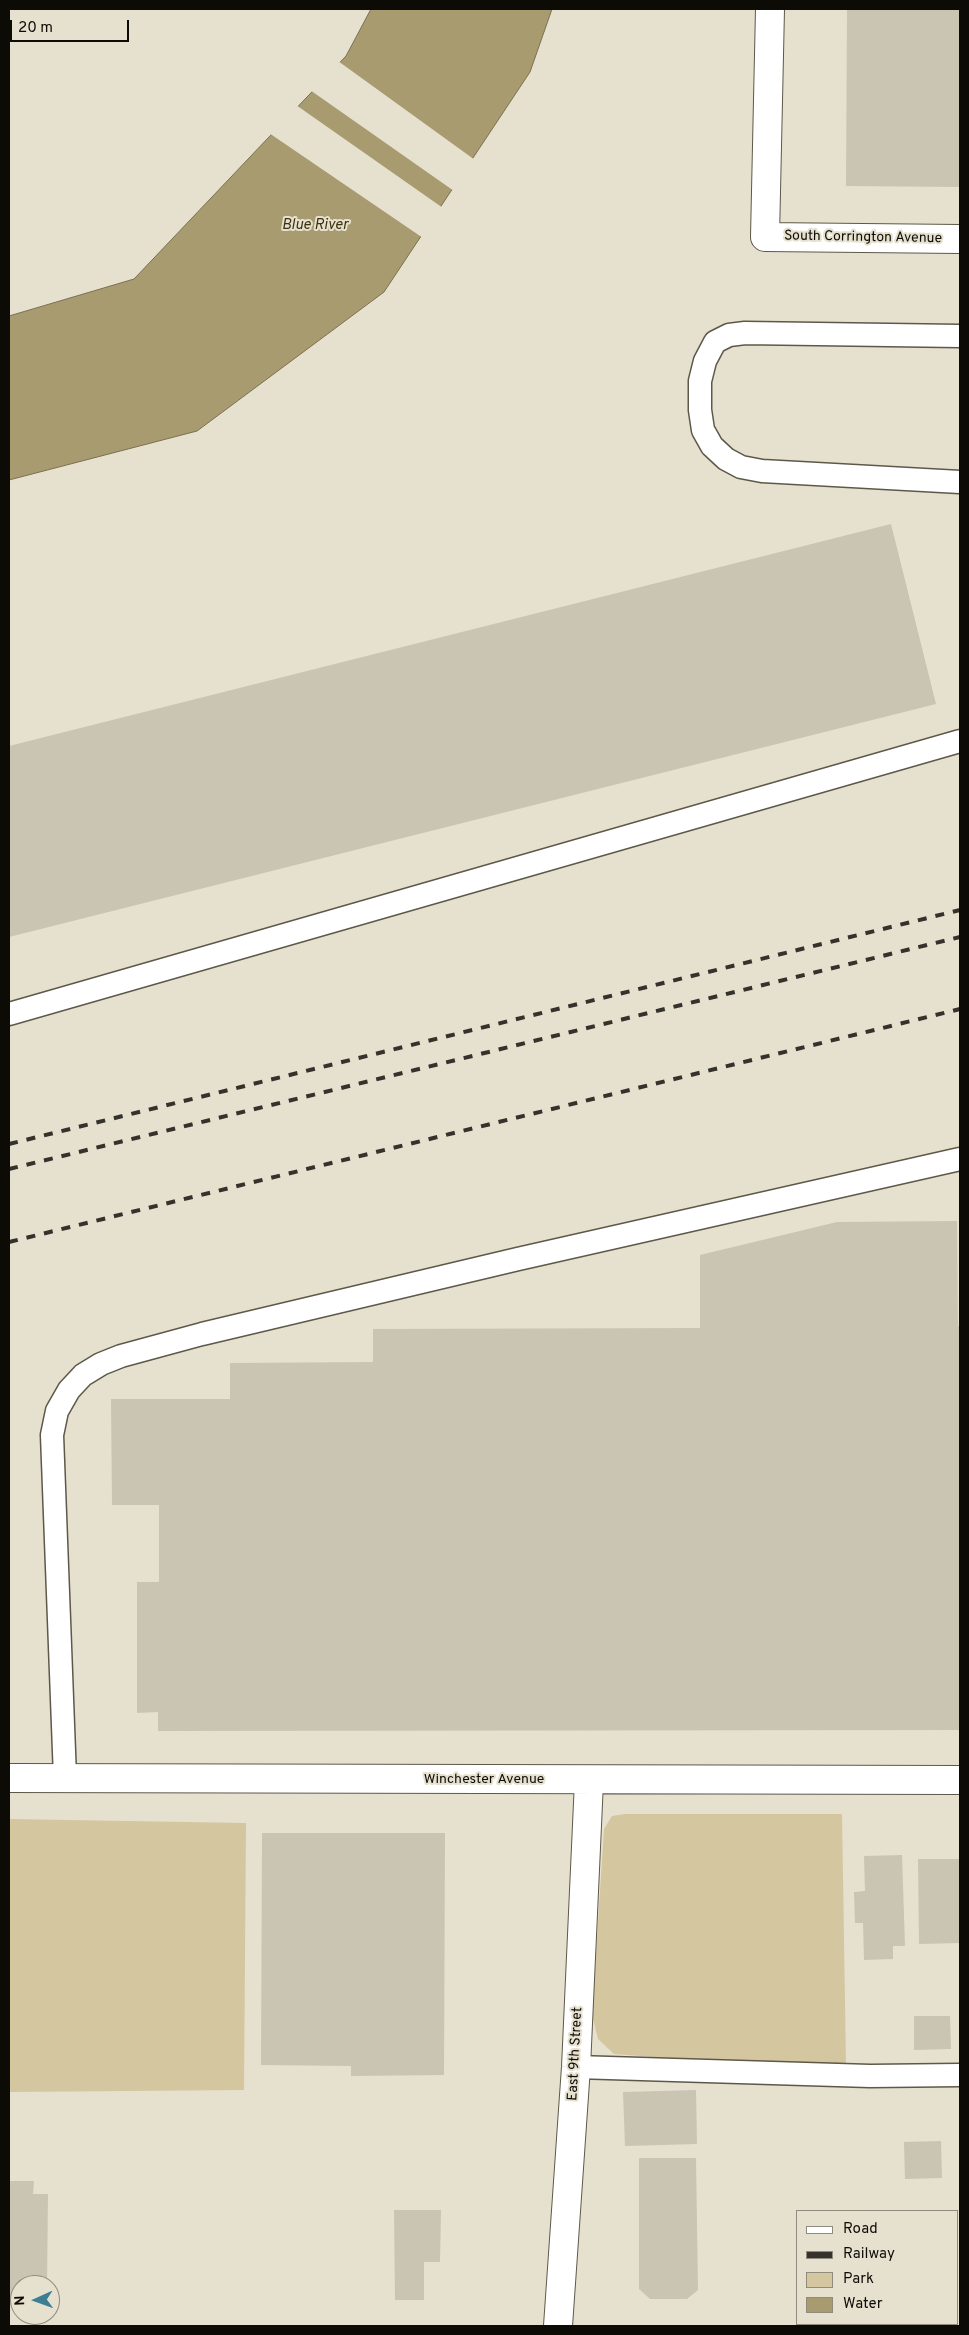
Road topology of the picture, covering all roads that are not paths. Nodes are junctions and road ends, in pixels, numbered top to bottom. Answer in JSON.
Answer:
{"nodes":[{"id":1,"x":770,"y":9,"type":"edge"},
{"id":2,"x":960,"y":239,"type":"edge"},
{"id":3,"x":960,"y":336,"type":"edge"},
{"id":4,"x":960,"y":482,"type":"edge"},
{"id":5,"x":960,"y":741,"type":"edge"},
{"id":6,"x":9,"y":1014,"type":"edge"},
{"id":7,"x":960,"y":1159,"type":"edge"},
{"id":8,"x":9,"y":1778,"type":"edge"},
{"id":9,"x":65,"y":1778,"type":"junction"},
{"id":10,"x":960,"y":1780,"type":"edge"},
{"id":11,"x":589,"y":1781,"type":"junction"},
{"id":12,"x":576,"y":2067,"type":"junction"},
{"id":13,"x":960,"y":2075,"type":"edge"},
{"id":14,"x":558,"y":2326,"type":"edge"}],
"edges":[{"from":1,"to":2,"type":"street","name":"South Corrington Avenue"},
{"from":3,"to":4,"type":"lane"},
{"from":5,"to":6,"type":"lane"},
{"from":7,"to":9,"type":"lane"},
{"from":8,"to":9,"type":"street","name":"Winchester Avenue"},
{"from":9,"to":11,"type":"street","name":"Winchester Avenue"},
{"from":10,"to":11,"type":"street","name":"Winchester Avenue"},
{"from":11,"to":12,"type":"street","name":"East 9th Street"},
{"from":12,"to":13,"type":"lane"},
{"from":12,"to":14,"type":"street","name":"East 9th Street"}]}
